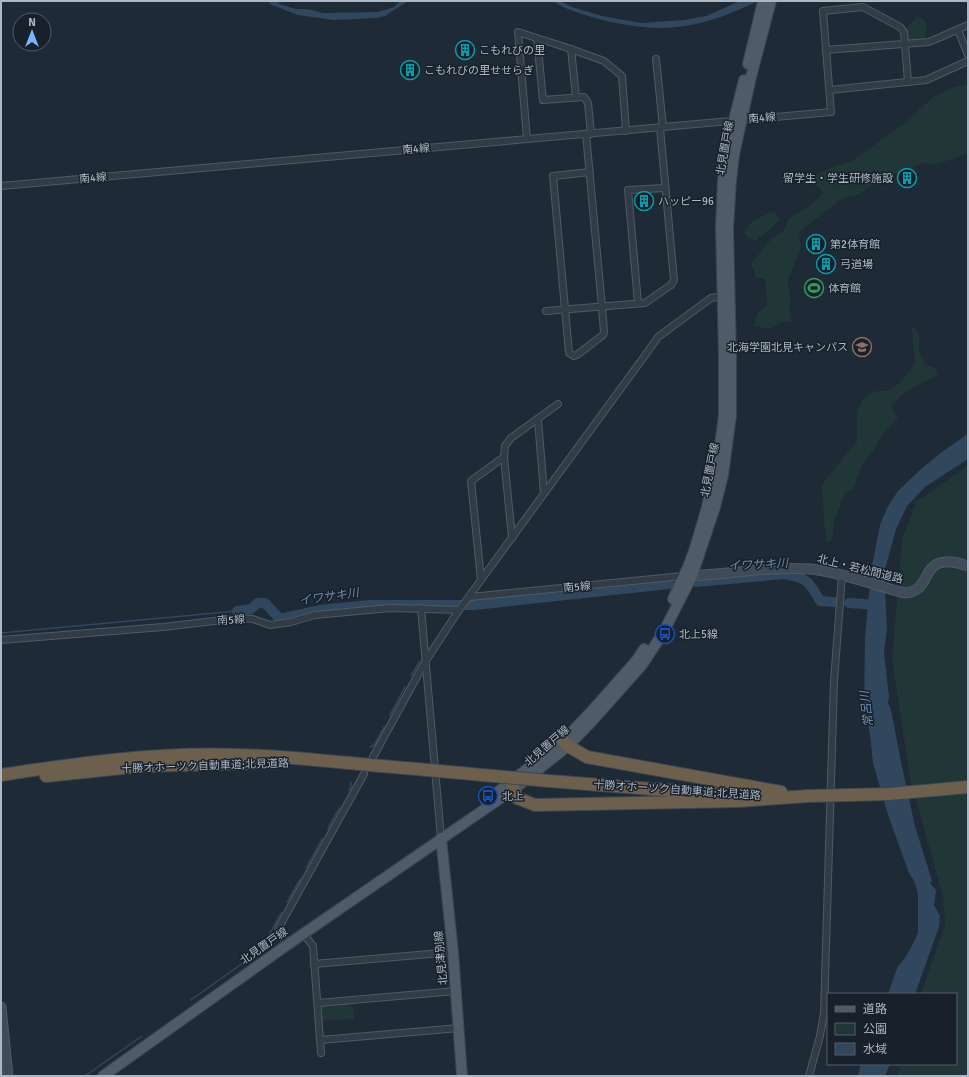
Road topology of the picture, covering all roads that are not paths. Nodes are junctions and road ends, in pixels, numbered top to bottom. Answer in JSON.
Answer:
{"nodes":[{"id":1,"x":763,"y":1,"type":"edge"},
{"id":2,"x":771,"y":1,"type":"edge"},
{"id":3,"x":764,"y":15,"type":"junction"},
{"id":4,"x":968,"y":25,"type":"edge"},
{"id":5,"x":958,"y":30,"type":"junction"},
{"id":6,"x":537,"y":38,"type":"junction"},
{"id":7,"x":904,"y":43,"type":"junction"},
{"id":8,"x":571,"y":49,"type":"junction"},
{"id":9,"x":826,"y":50,"type":"junction"},
{"id":10,"x":968,"y":55,"type":"edge"},
{"id":11,"x":656,"y":59,"type":"dead end"},
{"id":12,"x":968,"y":61,"type":"edge"},
{"id":13,"x":908,"y":82,"type":"junction"},
{"id":14,"x":830,"y":90,"type":"junction"},
{"id":15,"x":576,"y":98,"type":"junction"},
{"id":16,"x":738,"y":120,"type":"junction"},
{"id":17,"x":662,"y":128,"type":"junction"},
{"id":18,"x":626,"y":131,"type":"junction"},
{"id":19,"x":589,"y":134,"type":"junction"},
{"id":20,"x":527,"y":139,"type":"junction"},
{"id":21,"x":590,"y":172,"type":"junction"},
{"id":22,"x":1,"y":186,"type":"edge"},
{"id":23,"x":665,"y":188,"type":"junction"},
{"id":24,"x":726,"y":296,"type":"junction"},
{"id":25,"x":638,"y":304,"type":"junction"},
{"id":26,"x":602,"y":307,"type":"junction"},
{"id":27,"x":565,"y":310,"type":"junction"},
{"id":28,"x":546,"y":311,"type":"dead end"},
{"id":29,"x":558,"y":404,"type":"dead end"},
{"id":30,"x":538,"y":420,"type":"junction"},
{"id":31,"x":504,"y":457,"type":"junction"},
{"id":32,"x":544,"y":492,"type":"junction"},
{"id":33,"x":512,"y":538,"type":"junction"},
{"id":34,"x":968,"y":566,"type":"edge"},
{"id":35,"x":688,"y":576,"type":"junction"},
{"id":36,"x":845,"y":576,"type":"junction"},
{"id":37,"x":480,"y":580,"type":"junction"},
{"id":38,"x":470,"y":597,"type":"junction"},
{"id":39,"x":462,"y":607,"type":"junction"},
{"id":40,"x":420,"y":608,"type":"junction"},
{"id":41,"x":1,"y":640,"type":"edge"},
{"id":42,"x":425,"y":662,"type":"junction"},
{"id":43,"x":565,"y":743,"type":"junction"},
{"id":44,"x":373,"y":757,"type":"dead end"},
{"id":45,"x":386,"y":767,"type":"junction"},
{"id":46,"x":364,"y":774,"type":"dead end"},
{"id":47,"x":1,"y":775,"type":"edge"},
{"id":48,"x":1,"y":784,"type":"edge"},
{"id":49,"x":512,"y":785,"type":"junction"},
{"id":50,"x":968,"y":786,"type":"edge"},
{"id":51,"x":808,"y":796,"type":"junction"},
{"id":52,"x":441,"y":838,"type":"junction"},
{"id":53,"x":304,"y":934,"type":"junction"},
{"id":54,"x":287,"y":944,"type":"junction"},
{"id":55,"x":453,"y":952,"type":"junction"},
{"id":56,"x":314,"y":964,"type":"junction"},
{"id":57,"x":456,"y":991,"type":"junction"},
{"id":58,"x":318,"y":1003,"type":"junction"},
{"id":59,"x":1,"y":1007,"type":"edge"},
{"id":60,"x":459,"y":1028,"type":"junction"},
{"id":61,"x":321,"y":1040,"type":"junction"},
{"id":62,"x":321,"y":1052,"type":"dead end"},
{"id":63,"x":8,"y":1076,"type":"edge"},
{"id":64,"x":103,"y":1076,"type":"edge"},
{"id":65,"x":462,"y":1076,"type":"edge"},
{"id":66,"x":809,"y":1076,"type":"edge"}],
"edges":[{"from":1,"to":3,"type":"main road","name":"北見置戸線"},
{"from":2,"to":3,"type":"main road","name":"北見置戸線"},
{"from":3,"to":16,"type":"main road","name":"北見置戸線"},
{"from":4,"to":5,"type":"street"},
{"from":5,"to":7,"type":"street"},
{"from":5,"to":10,"type":"street"},
{"from":6,"to":8,"type":"street"},
{"from":6,"to":15,"type":"street"},
{"from":6,"to":20,"type":"street"},
{"from":7,"to":9,"type":"street"},
{"from":7,"to":9,"type":"street"},
{"from":7,"to":13,"type":"street"},
{"from":8,"to":15,"type":"street"},
{"from":8,"to":18,"type":"street"},
{"from":9,"to":14,"type":"street"},
{"from":11,"to":17,"type":"street"},
{"from":12,"to":13,"type":"street"},
{"from":13,"to":14,"type":"street"},
{"from":14,"to":16,"type":"street","name":"南4線"},
{"from":15,"to":19,"type":"street"},
{"from":16,"to":17,"type":"street","name":"南4線"},
{"from":16,"to":24,"type":"main road","name":"北見置戸線"},
{"from":17,"to":18,"type":"street","name":"南4線"},
{"from":17,"to":23,"type":"street"},
{"from":18,"to":19,"type":"street","name":"南4線"},
{"from":19,"to":20,"type":"street","name":"南4線"},
{"from":19,"to":21,"type":"street"},
{"from":20,"to":22,"type":"street","name":"南4線"},
{"from":21,"to":26,"type":"street"},
{"from":21,"to":27,"type":"street"},
{"from":23,"to":25,"type":"street"},
{"from":23,"to":25,"type":"street"},
{"from":24,"to":32,"type":"street"},
{"from":24,"to":35,"type":"main road","name":"北見置戸線"},
{"from":25,"to":26,"type":"street"},
{"from":26,"to":27,"type":"street"},
{"from":26,"to":27,"type":"street"},
{"from":27,"to":28,"type":"street"},
{"from":29,"to":30,"type":"street"},
{"from":30,"to":31,"type":"street"},
{"from":30,"to":32,"type":"street"},
{"from":31,"to":33,"type":"street"},
{"from":31,"to":37,"type":"street"},
{"from":32,"to":33,"type":"street"},
{"from":33,"to":37,"type":"street"},
{"from":34,"to":36,"type":"street","name":"北上・若松間道路"},
{"from":35,"to":36,"type":"street","name":"北上・若松間道路"},
{"from":35,"to":38,"type":"street","name":"南5線"},
{"from":35,"to":43,"type":"main road","name":"北見置戸線"},
{"from":36,"to":66,"type":"street"},
{"from":37,"to":38,"type":"street"},
{"from":38,"to":39,"type":"street"},
{"from":39,"to":40,"type":"street","name":"南5線"},
{"from":39,"to":42,"type":"street"},
{"from":40,"to":41,"type":"street","name":"南5線"},
{"from":40,"to":42,"type":"street"},
{"from":42,"to":44,"type":"street"},
{"from":42,"to":52,"type":"street"},
{"from":43,"to":49,"type":"main road","name":"北見置戸線"},
{"from":43,"to":51,"type":"highway"},
{"from":45,"to":47,"type":"highway","name":"十勝オホーツク自動車道;北見道路"},
{"from":45,"to":48,"type":"highway","name":"十勝オホーツク自動車道;北見道路"},
{"from":45,"to":51,"type":"highway","name":"十勝オホーツク自動車道;北見道路","bridge":true},
{"from":46,"to":54,"type":"street"},
{"from":49,"to":51,"type":"highway"},
{"from":49,"to":52,"type":"main road","name":"北見置戸線"},
{"from":50,"to":51,"type":"highway","name":"十勝オホーツク自動車道;北見道路","bridge":true},
{"from":52,"to":53,"type":"main road","name":"北見置戸線"},
{"from":52,"to":55,"type":"main road","name":"北見津別線"},
{"from":53,"to":54,"type":"main road","name":"北見置戸線"},
{"from":53,"to":56,"type":"street"},
{"from":54,"to":64,"type":"main road","name":"北見置戸線"},
{"from":55,"to":56,"type":"street"},
{"from":55,"to":57,"type":"main road","name":"北見津別線"},
{"from":56,"to":58,"type":"street"},
{"from":57,"to":58,"type":"street"},
{"from":57,"to":60,"type":"main road","name":"北見津別線"},
{"from":58,"to":61,"type":"street"},
{"from":59,"to":63,"type":"street"},
{"from":60,"to":61,"type":"street"},
{"from":60,"to":65,"type":"main road","name":"北見津別線"},
{"from":61,"to":62,"type":"street"}]}
